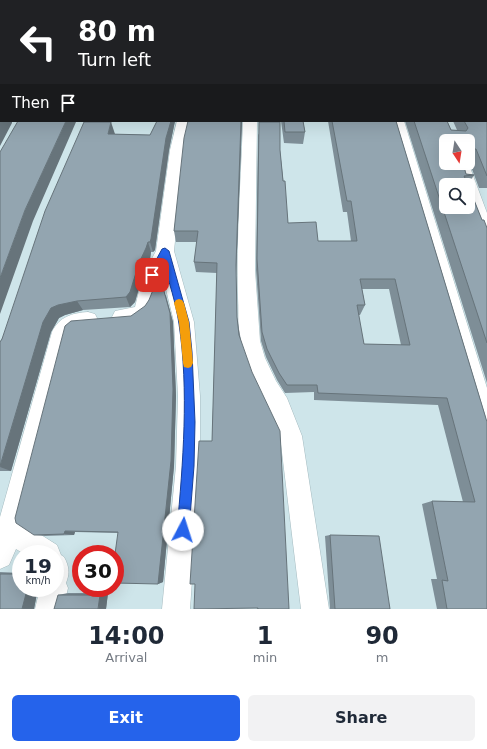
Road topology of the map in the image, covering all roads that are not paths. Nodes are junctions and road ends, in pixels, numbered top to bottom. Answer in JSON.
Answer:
{"nodes":[{"id":1,"x":184,"y":122,"type":"edge"},
{"id":2,"x":250,"y":122,"type":"edge"},
{"id":3,"x":397,"y":122,"type":"edge"},
{"id":4,"x":463,"y":170,"type":"edge"},
{"id":5,"x":487,"y":236,"type":"edge"},
{"id":6,"x":165,"y":251,"type":"junction"},
{"id":7,"x":487,"y":424,"type":"edge"},
{"id":8,"x":12,"y":520,"type":"junction"},
{"id":9,"x":33,"y":545,"type":"edge"},
{"id":10,"x":0,"y":556,"type":"edge"},
{"id":11,"x":52,"y":597,"type":"edge"},
{"id":12,"x":49,"y":609,"type":"edge"},
{"id":13,"x":176,"y":609,"type":"edge"},
{"id":14,"x":315,"y":609,"type":"edge"}],
"edges":[{"from":1,"to":6,"type":"street"},
{"from":2,"to":14,"type":"street"},
{"from":3,"to":7,"type":"street"},
{"from":4,"to":5,"type":"street"},
{"from":6,"to":8,"type":"street"},
{"from":6,"to":13,"type":"street"},
{"from":8,"to":9,"type":"street"},
{"from":8,"to":10,"type":"street"},
{"from":11,"to":12,"type":"street"}]}
